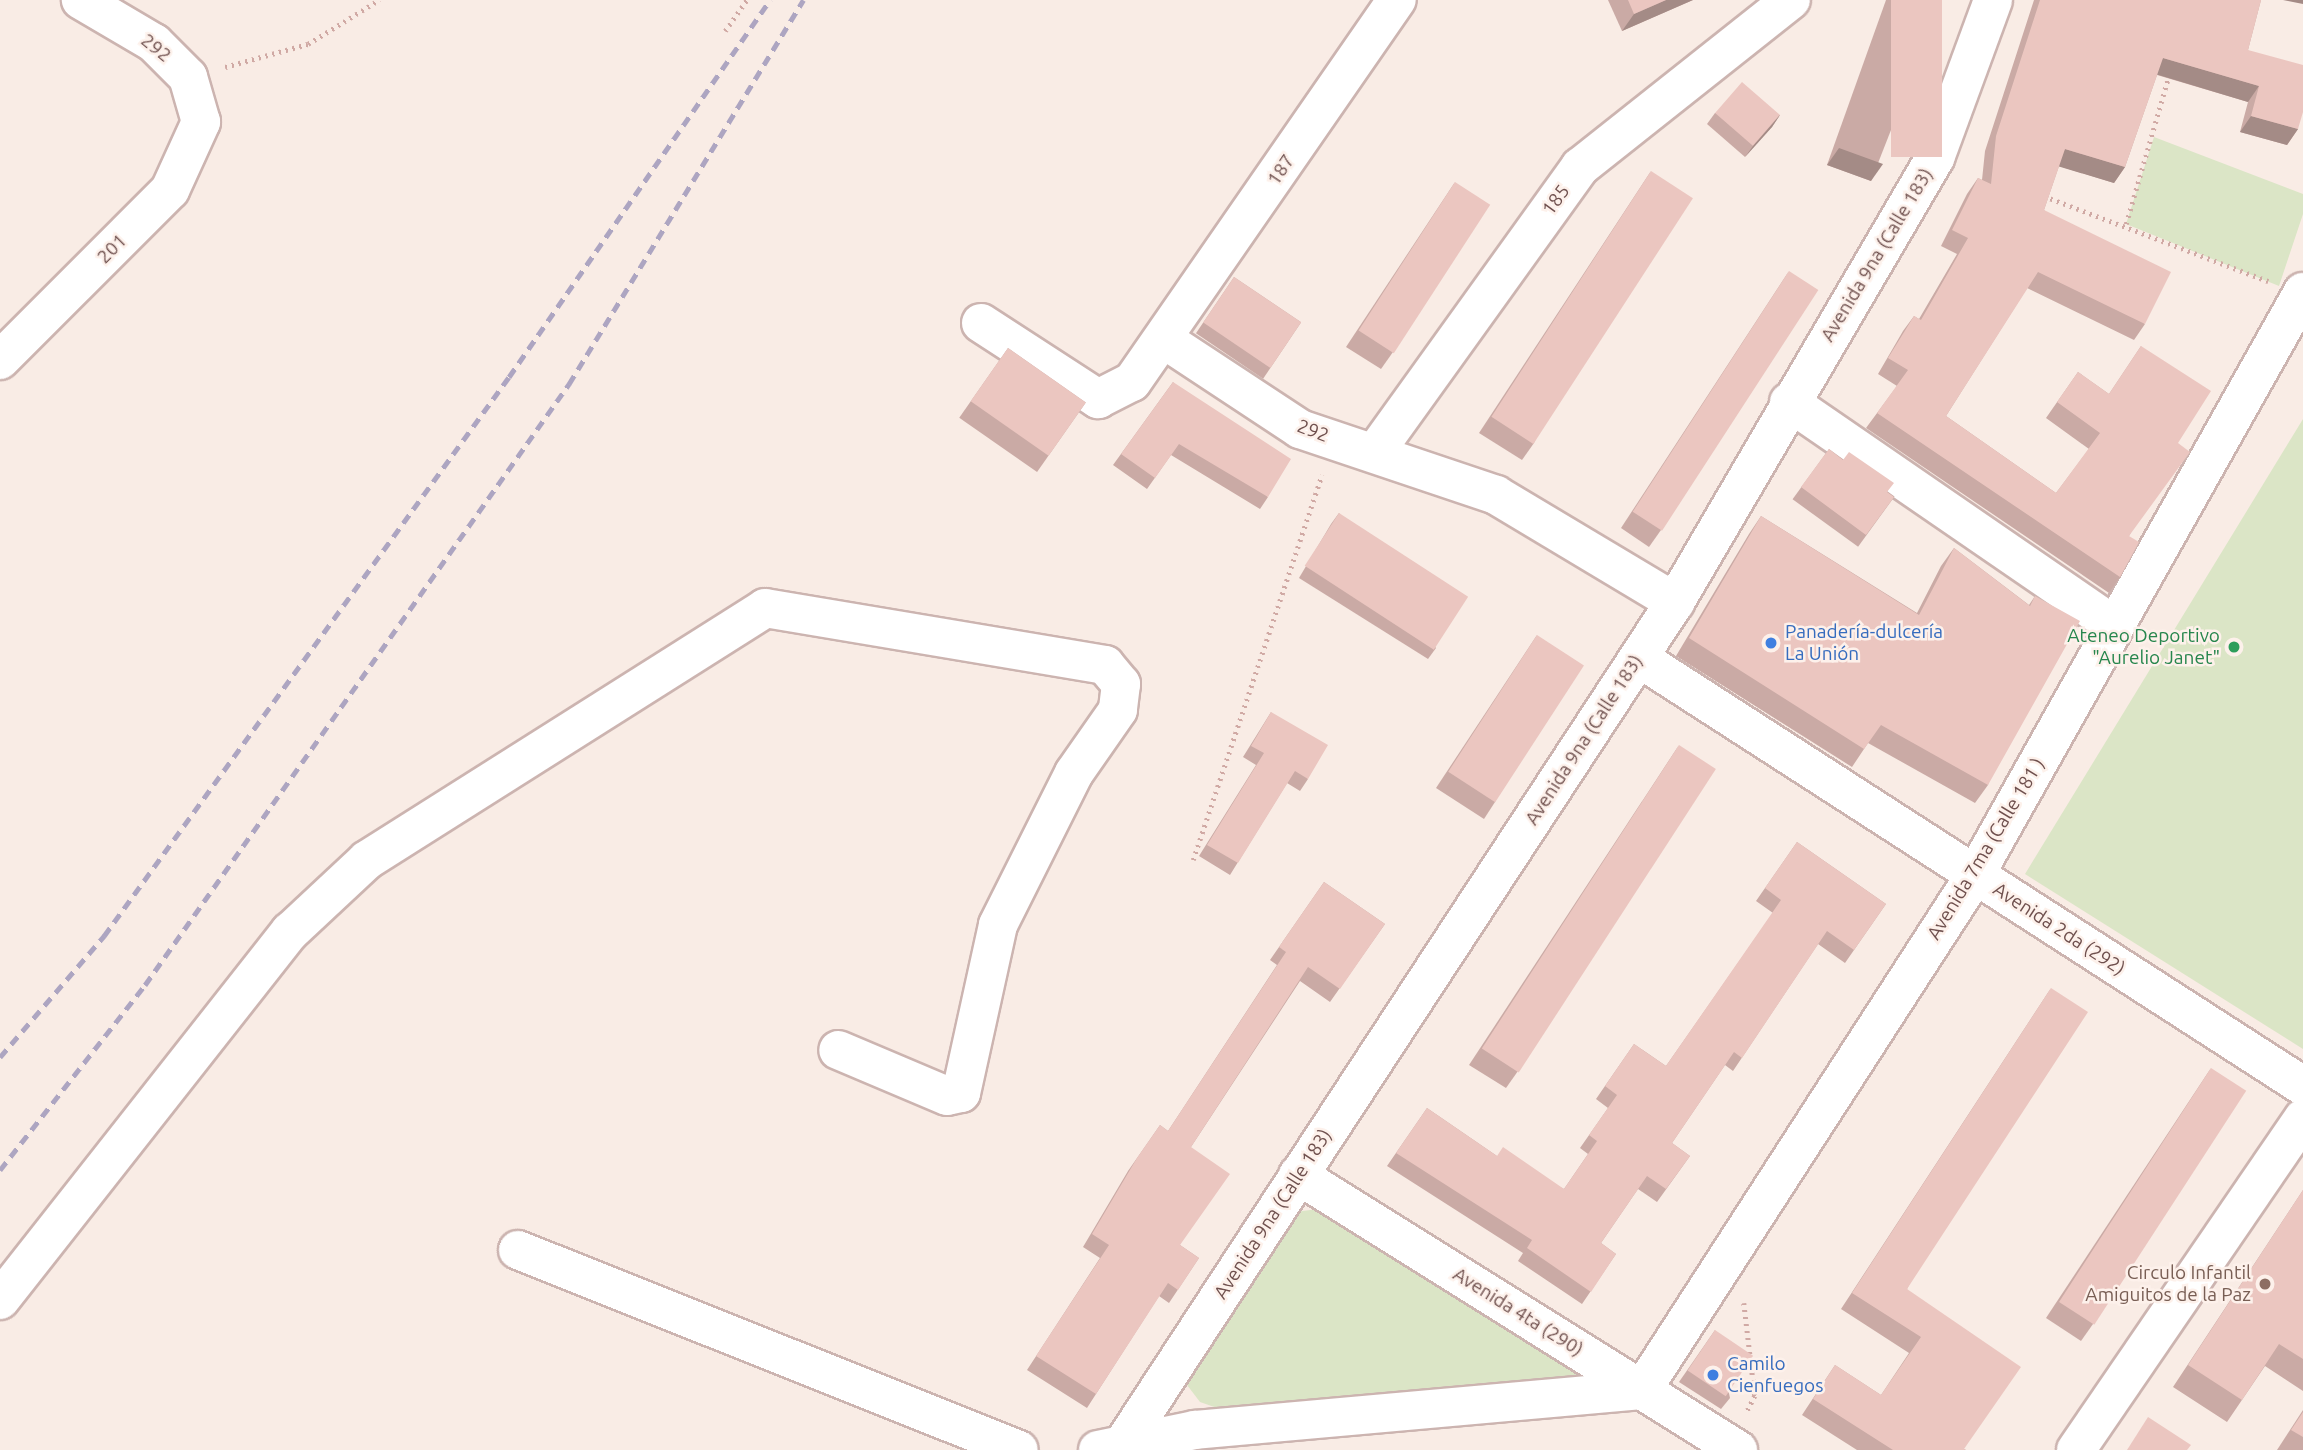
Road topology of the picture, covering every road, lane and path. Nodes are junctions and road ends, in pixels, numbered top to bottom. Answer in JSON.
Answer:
{"nodes":[{"id":1,"x":81,"y":0,"type":"edge"},
{"id":2,"x":379,"y":0,"type":"edge"},
{"id":3,"x":747,"y":0,"type":"edge"},
{"id":4,"x":1397,"y":0,"type":"edge"},
{"id":5,"x":1791,"y":0,"type":"edge"},
{"id":6,"x":1993,"y":0,"type":"edge"},
{"id":7,"x":725,"y":31,"type":"dead end"},
{"id":8,"x":2172,"y":65,"type":"edge"},
{"id":9,"x":188,"y":77,"type":"junction"},
{"id":10,"x":201,"y":122,"type":"joint"},
{"id":11,"x":2037,"y":194,"type":"edge"},
{"id":12,"x":2126,"y":225,"type":"junction"},
{"id":13,"x":2301,"y":294,"type":"edge"},
{"id":14,"x":981,"y":323,"type":"dead end"},
{"id":15,"x":1165,"y":341,"type":"junction"},
{"id":16,"x":0,"y":360,"type":"edge"},
{"id":17,"x":1789,"y":402,"type":"junction"},
{"id":18,"x":1334,"y":439,"type":"junction"},
{"id":19,"x":1376,"y":451,"type":"junction"},
{"id":20,"x":1675,"y":602,"type":"junction"},
{"id":21,"x":2115,"y":625,"type":"junction"},
{"id":22,"x":1639,"y":658,"type":"junction"},
{"id":23,"x":1193,"y":860,"type":"dead end"},
{"id":24,"x":1975,"y":875,"type":"junction"},
{"id":25,"x":838,"y":1050,"type":"dead end"},
{"id":26,"x":2303,"y":1086,"type":"edge"},
{"id":27,"x":2303,"y":1118,"type":"edge"},
{"id":28,"x":1298,"y":1175,"type":"junction"},
{"id":29,"x":518,"y":1250,"type":"dead end"},
{"id":30,"x":1732,"y":1251,"type":"junction"},
{"id":31,"x":0,"y":1300,"type":"edge"},
{"id":32,"x":1642,"y":1390,"type":"junction"},
{"id":33,"x":1113,"y":1448,"type":"edge"},
{"id":34,"x":1735,"y":1448,"type":"edge"},
{"id":35,"x":1019,"y":1450,"type":"edge"},
{"id":36,"x":2076,"y":1450,"type":"edge"}],
"edges":[{"from":1,"to":9,"type":"street","name":"292"},
{"from":2,"to":9,"type":"path"},
{"from":3,"to":7,"type":"path"},
{"from":4,"to":15,"type":"street","name":"187"},
{"from":5,"to":19,"type":"street","name":"185"},
{"from":6,"to":17,"type":"street","name":"Avenida 9na (Calle 183)"},
{"from":8,"to":12,"type":"path"},
{"from":9,"to":10,"type":"street","name":"292"},
{"from":10,"to":16,"type":"street","name":"201"},
{"from":11,"to":12,"type":"path"},
{"from":12,"to":13,"type":"path"},
{"from":13,"to":21,"type":"street","name":"Avenida 7ma (Calle 181 )"},
{"from":14,"to":15,"type":"street"},
{"from":15,"to":18,"type":"street","name":"292"},
{"from":17,"to":20,"type":"street","name":"Avenida 9na (Calle 183)"},
{"from":17,"to":21,"type":"street"},
{"from":18,"to":19,"type":"street","name":"292"},
{"from":18,"to":23,"type":"path"},
{"from":19,"to":20,"type":"street","name":"292"},
{"from":20,"to":22,"type":"street","name":"Avenida 9na (Calle 183)"},
{"from":21,"to":24,"type":"street","name":"Avenida 7ma (Calle 181 )"},
{"from":22,"to":24,"type":"street","name":"Avenida 2da (292)"},
{"from":22,"to":28,"type":"street","name":"Avenida 9na (Calle 183)"},
{"from":24,"to":26,"type":"street","name":"Avenida 2da (292)"},
{"from":24,"to":30,"type":"street","name":"Avenida 7ma (Calle 181 )"},
{"from":25,"to":31,"type":"street"},
{"from":27,"to":36,"type":"street"},
{"from":28,"to":32,"type":"street","name":"Avenida 4ta (290)"},
{"from":28,"to":33,"type":"street","name":"Avenida 9na (Calle 183)"},
{"from":29,"to":35,"type":"street"},
{"from":30,"to":32,"type":"street","name":"Avenida 7ma (Calle 181 )"},
{"from":30,"to":34,"type":"path"},
{"from":32,"to":33,"type":"street"},
{"from":32,"to":34,"type":"street","name":"Avenida 4ta (290)"}]}
